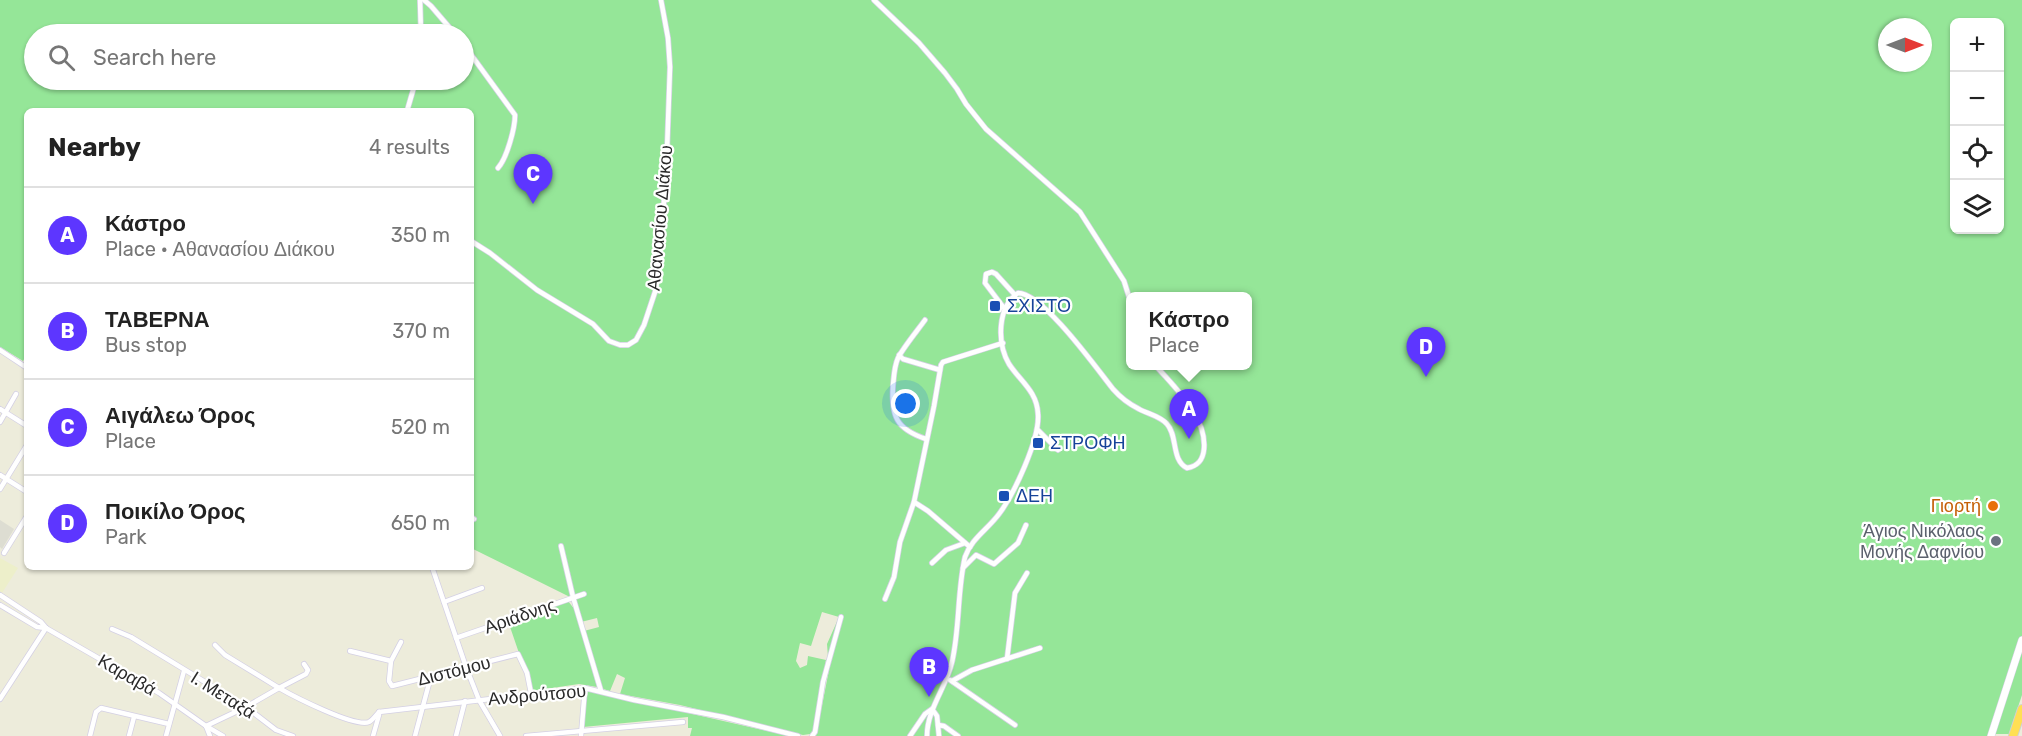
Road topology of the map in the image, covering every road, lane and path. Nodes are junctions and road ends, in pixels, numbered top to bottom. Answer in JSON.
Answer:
{"nodes":[{"id":1,"x":422,"y":0,"type":"edge"},
{"id":2,"x":661,"y":0,"type":"edge"},
{"id":3,"x":874,"y":0,"type":"edge"},
{"id":4,"x":421,"y":24,"type":"edge"},
{"id":5,"x":445,"y":24,"type":"edge"},
{"id":6,"x":474,"y":59,"type":"edge"},
{"id":7,"x":413,"y":90,"type":"edge"},
{"id":8,"x":408,"y":108,"type":"edge"},
{"id":9,"x":498,"y":168,"type":"dead end"},
{"id":10,"x":474,"y":243,"type":"edge"},
{"id":11,"x":1128,"y":292,"type":"edge"},
{"id":12,"x":1015,"y":295,"type":"junction"},
{"id":13,"x":1004,"y":308,"type":"junction"},
{"id":14,"x":925,"y":320,"type":"dead end"},
{"id":15,"x":1003,"y":343,"type":"junction"},
{"id":16,"x":0,"y":350,"type":"edge"},
{"id":17,"x":899,"y":355,"type":"junction"},
{"id":18,"x":24,"y":363,"type":"edge"},
{"id":19,"x":940,"y":370,"type":"junction"},
{"id":20,"x":1159,"y":370,"type":"edge"},
{"id":21,"x":16,"y":394,"type":"dead end"},
{"id":22,"x":0,"y":409,"type":"edge"},
{"id":23,"x":6,"y":413,"type":"junction"},
{"id":24,"x":0,"y":422,"type":"edge"},
{"id":25,"x":24,"y":424,"type":"edge"},
{"id":26,"x":1038,"y":430,"type":"junction"},
{"id":27,"x":926,"y":439,"type":"junction"},
{"id":28,"x":1058,"y":450,"type":"dead end"},
{"id":29,"x":24,"y":451,"type":"edge"},
{"id":30,"x":0,"y":475,"type":"edge"},
{"id":31,"x":6,"y":479,"type":"junction"},
{"id":32,"x":0,"y":489,"type":"edge"},
{"id":33,"x":24,"y":490,"type":"edge"},
{"id":34,"x":914,"y":502,"type":"junction"},
{"id":35,"x":24,"y":521,"type":"edge"},
{"id":36,"x":1026,"y":525,"type":"dead end"},
{"id":37,"x":968,"y":545,"type":"junction"},
{"id":38,"x":561,"y":546,"type":"dead end"},
{"id":39,"x":4,"y":553,"type":"dead end"},
{"id":40,"x":932,"y":563,"type":"dead end"},
{"id":41,"x":963,"y":568,"type":"junction"},
{"id":42,"x":433,"y":570,"type":"edge"},
{"id":43,"x":1027,"y":573,"type":"dead end"},
{"id":44,"x":482,"y":588,"type":"dead end"},
{"id":45,"x":584,"y":594,"type":"dead end"},
{"id":46,"x":0,"y":595,"type":"edge"},
{"id":47,"x":573,"y":597,"type":"junction"},
{"id":48,"x":885,"y":599,"type":"dead end"},
{"id":49,"x":444,"y":602,"type":"junction"},
{"id":50,"x":0,"y":605,"type":"edge"},
{"id":51,"x":842,"y":617,"type":"dead end"},
{"id":52,"x":46,"y":628,"type":"junction"},
{"id":53,"x":112,"y":629,"type":"dead end"},
{"id":54,"x":456,"y":638,"type":"junction"},
{"id":55,"x":2022,"y":640,"type":"edge"},
{"id":56,"x":401,"y":642,"type":"dead end"},
{"id":57,"x":215,"y":645,"type":"dead end"},
{"id":58,"x":1040,"y":648,"type":"dead end"},
{"id":59,"x":350,"y":651,"type":"dead end"},
{"id":60,"x":1006,"y":659,"type":"junction"},
{"id":61,"x":391,"y":662,"type":"junction"},
{"id":62,"x":304,"y":664,"type":"dead end"},
{"id":63,"x":466,"y":667,"type":"junction"},
{"id":64,"x":184,"y":671,"type":"junction"},
{"id":65,"x":431,"y":676,"type":"junction"},
{"id":66,"x":950,"y":680,"type":"junction"},
{"id":67,"x":279,"y":688,"type":"junction"},
{"id":68,"x":585,"y":688,"type":"junction"},
{"id":69,"x":601,"y":692,"type":"junction"},
{"id":70,"x":531,"y":693,"type":"junction"},
{"id":71,"x":0,"y":699,"type":"edge"},
{"id":72,"x":479,"y":700,"type":"junction"},
{"id":73,"x":465,"y":701,"type":"junction"},
{"id":74,"x":174,"y":703,"type":"junction"},
{"id":75,"x":423,"y":707,"type":"junction"},
{"id":76,"x":246,"y":708,"type":"junction"},
{"id":77,"x":932,"y":709,"type":"junction"},
{"id":78,"x":2022,"y":710,"type":"edge"},
{"id":79,"x":379,"y":712,"type":"junction"},
{"id":80,"x":134,"y":717,"type":"junction"},
{"id":81,"x":683,"y":722,"type":"dead end"},
{"id":82,"x":169,"y":724,"type":"junction"},
{"id":83,"x":938,"y":725,"type":"junction"},
{"id":84,"x":1015,"y":725,"type":"dead end"},
{"id":85,"x":206,"y":726,"type":"junction"},
{"id":86,"x":581,"y":733,"type":"edge"},
{"id":87,"x":90,"y":736,"type":"edge"},
{"id":88,"x":129,"y":736,"type":"edge"},
{"id":89,"x":166,"y":736,"type":"edge"},
{"id":90,"x":210,"y":736,"type":"edge"},
{"id":91,"x":223,"y":736,"type":"edge"},
{"id":92,"x":292,"y":736,"type":"edge"},
{"id":93,"x":373,"y":736,"type":"edge"},
{"id":94,"x":415,"y":736,"type":"edge"},
{"id":95,"x":456,"y":736,"type":"edge"},
{"id":96,"x":500,"y":736,"type":"edge"},
{"id":97,"x":526,"y":736,"type":"edge"},
{"id":98,"x":798,"y":736,"type":"edge"},
{"id":99,"x":812,"y":736,"type":"edge"},
{"id":100,"x":910,"y":736,"type":"edge"},
{"id":101,"x":927,"y":736,"type":"edge"},
{"id":102,"x":939,"y":736,"type":"edge"},
{"id":103,"x":958,"y":736,"type":"edge"},
{"id":104,"x":1991,"y":736,"type":"edge"},
{"id":105,"x":2013,"y":736,"type":"edge"}],
"edges":[{"from":1,"to":4,"type":"street"},
{"from":1,"to":5,"type":"street"},
{"from":2,"to":10,"type":"street","name":"Αθανασίου Διάκου"},
{"from":3,"to":11,"type":"street"},
{"from":6,"to":9,"type":"street"},
{"from":7,"to":8,"type":"street"},
{"from":12,"to":13,"type":"street"},
{"from":12,"to":13,"type":"street"},
{"from":12,"to":20,"type":"street"},
{"from":13,"to":15,"type":"street"},
{"from":14,"to":17,"type":"street"},
{"from":15,"to":19,"type":"street"},
{"from":15,"to":26,"type":"street"},
{"from":16,"to":18,"type":"street"},
{"from":17,"to":19,"type":"street"},
{"from":17,"to":27,"type":"street"},
{"from":19,"to":27,"type":"street"},
{"from":21,"to":23,"type":"street"},
{"from":22,"to":23,"type":"street"},
{"from":23,"to":24,"type":"street"},
{"from":23,"to":25,"type":"street"},
{"from":26,"to":28,"type":"street"},
{"from":26,"to":37,"type":"street"},
{"from":27,"to":34,"type":"street"},
{"from":29,"to":31,"type":"street"},
{"from":30,"to":31,"type":"street"},
{"from":31,"to":32,"type":"street"},
{"from":31,"to":33,"type":"street"},
{"from":34,"to":37,"type":"street"},
{"from":34,"to":48,"type":"street"},
{"from":35,"to":39,"type":"street"},
{"from":36,"to":41,"type":"street"},
{"from":37,"to":40,"type":"street"},
{"from":37,"to":41,"type":"street"},
{"from":38,"to":47,"type":"street"},
{"from":41,"to":66,"type":"street"},
{"from":42,"to":49,"type":"street"},
{"from":43,"to":60,"type":"street"},
{"from":44,"to":49,"type":"street"},
{"from":45,"to":47,"type":"street","name":"Αριάδνης"},
{"from":46,"to":52,"type":"street","name":"Καραβά"},
{"from":47,"to":54,"type":"street","name":"Αριάδνης"},
{"from":47,"to":69,"type":"street"},
{"from":49,"to":54,"type":"street"},
{"from":50,"to":52,"type":"street","name":"Καραβά"},
{"from":51,"to":99,"type":"street"},
{"from":52,"to":71,"type":"street"},
{"from":52,"to":74,"type":"street","name":"Καραβά"},
{"from":53,"to":64,"type":"street","name":"Ι. Μεταξά"},
{"from":54,"to":63,"type":"street"},
{"from":55,"to":104,"type":"street"},
{"from":56,"to":61,"type":"street"},
{"from":57,"to":67,"type":"street"},
{"from":58,"to":60,"type":"street"},
{"from":59,"to":61,"type":"street"},
{"from":60,"to":66,"type":"street"},
{"from":61,"to":65,"type":"street","name":"Διστόμου"},
{"from":62,"to":67,"type":"street"},
{"from":63,"to":65,"type":"street","name":"Διστόμου"},
{"from":63,"to":70,"type":"street","name":"Διστόμου"},
{"from":63,"to":72,"type":"street"},
{"from":64,"to":74,"type":"street"},
{"from":64,"to":76,"type":"street","name":"Ι. Μεταξά"},
{"from":65,"to":75,"type":"street"},
{"from":66,"to":77,"type":"street"},
{"from":66,"to":84,"type":"street"},
{"from":67,"to":76,"type":"street"},
{"from":67,"to":79,"type":"street","name":"Ανδρούτσου"},
{"from":68,"to":69,"type":"street","name":"Ανδρούτσου"},
{"from":68,"to":70,"type":"street","name":"Ανδρούτσου"},
{"from":68,"to":86,"type":"street"},
{"from":69,"to":98,"type":"street","name":"Ανδρούτσου"},
{"from":70,"to":72,"type":"street","name":"Ανδρούτσου"},
{"from":72,"to":73,"type":"street","name":"Ανδρούτσου"},
{"from":72,"to":96,"type":"street"},
{"from":73,"to":75,"type":"street","name":"Ανδρούτσου"},
{"from":73,"to":95,"type":"street"},
{"from":74,"to":82,"type":"street"},
{"from":74,"to":85,"type":"street","name":"Καραβά"},
{"from":75,"to":79,"type":"street","name":"Ανδρούτσου"},
{"from":75,"to":94,"type":"street"},
{"from":76,"to":85,"type":"street"},
{"from":76,"to":92,"type":"street","name":"Ι. Μεταξά"},
{"from":77,"to":83,"type":"street"},
{"from":77,"to":100,"type":"street"},
{"from":77,"to":101,"type":"street"},
{"from":78,"to":105,"type":"highway"},
{"from":79,"to":93,"type":"street"},
{"from":80,"to":82,"type":"street"},
{"from":80,"to":87,"type":"street"},
{"from":80,"to":88,"type":"street"},
{"from":81,"to":86,"type":"street"},
{"from":82,"to":89,"type":"street"},
{"from":83,"to":102,"type":"street"},
{"from":83,"to":103,"type":"street"},
{"from":85,"to":90,"type":"street"},
{"from":85,"to":91,"type":"street","name":"Καραβά"},
{"from":86,"to":97,"type":"street"}]}
